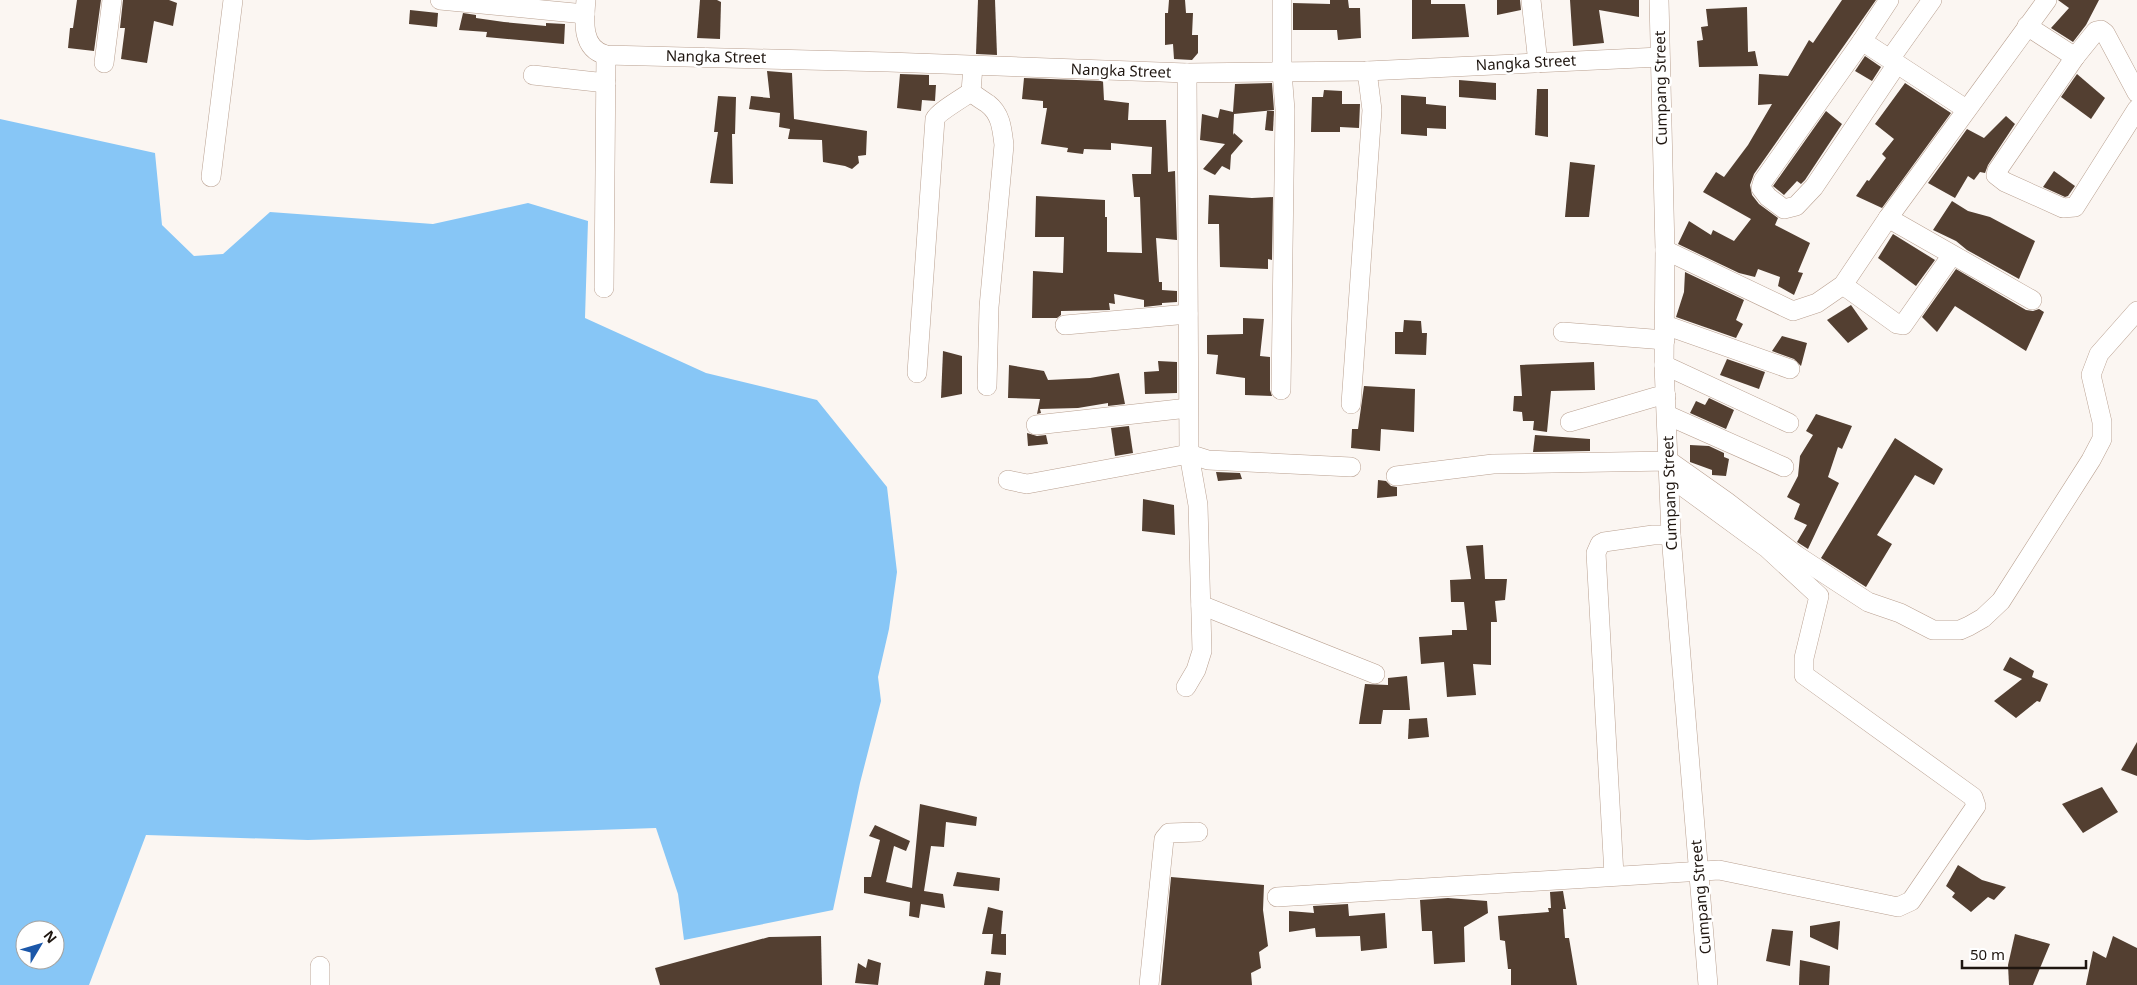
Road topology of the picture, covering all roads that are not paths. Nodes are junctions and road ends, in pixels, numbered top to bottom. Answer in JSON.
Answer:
{"nodes":[{"id":1,"x":112,"y":0,"type":"edge"},
{"id":2,"x":233,"y":0,"type":"edge"},
{"id":3,"x":440,"y":0,"type":"edge"},
{"id":4,"x":1282,"y":0,"type":"edge"},
{"id":5,"x":1531,"y":0,"type":"edge"},
{"id":6,"x":1659,"y":0,"type":"edge"},
{"id":7,"x":1890,"y":0,"type":"edge"},
{"id":8,"x":1932,"y":0,"type":"edge"},
{"id":9,"x":2047,"y":0,"type":"edge"},
{"id":10,"x":585,"y":7,"type":"edge"},
{"id":11,"x":2028,"y":26,"type":"junction"},
{"id":12,"x":1862,"y":42,"type":"junction"},
{"id":13,"x":606,"y":55,"type":"junction"},
{"id":14,"x":1660,"y":57,"type":"junction"},
{"id":15,"x":2075,"y":57,"type":"junction"},
{"id":16,"x":1893,"y":62,"type":"junction"},
{"id":17,"x":104,"y":63,"type":"dead end"},
{"id":18,"x":1538,"y":63,"type":"junction"},
{"id":19,"x":972,"y":66,"type":"junction"},
{"id":20,"x":1367,"y":71,"type":"junction"},
{"id":21,"x":1282,"y":72,"type":"junction"},
{"id":22,"x":1187,"y":73,"type":"junction"},
{"id":23,"x":533,"y":75,"type":"dead end"},
{"id":24,"x":606,"y":83,"type":"junction"},
{"id":25,"x":972,"y":92,"type":"junction"},
{"id":26,"x":2137,"y":93,"type":"edge"},
{"id":27,"x":1966,"y":109,"type":"junction"},
{"id":28,"x":2137,"y":109,"type":"edge"},
{"id":29,"x":211,"y":177,"type":"dead end"},
{"id":30,"x":1888,"y":218,"type":"junction"},
{"id":31,"x":1665,"y":250,"type":"junction"},
{"id":32,"x":1952,"y":255,"type":"junction"},
{"id":33,"x":1843,"y":285,"type":"junction"},
{"id":34,"x":604,"y":288,"type":"dead end"},
{"id":35,"x":2032,"y":300,"type":"dead end"},
{"id":36,"x":2137,"y":311,"type":"edge"},
{"id":37,"x":1188,"y":314,"type":"junction"},
{"id":38,"x":1065,"y":325,"type":"dead end"},
{"id":39,"x":1563,"y":332,"type":"dead end"},
{"id":40,"x":1665,"y":332,"type":"junction"},
{"id":41,"x":1664,"y":365,"type":"junction"},
{"id":42,"x":1790,"y":369,"type":"dead end"},
{"id":43,"x":917,"y":373,"type":"dead end"},
{"id":44,"x":987,"y":386,"type":"dead end"},
{"id":45,"x":1282,"y":390,"type":"dead end"},
{"id":46,"x":1666,"y":396,"type":"junction"},
{"id":47,"x":1351,"y":404,"type":"dead end"},
{"id":48,"x":1188,"y":408,"type":"junction"},
{"id":49,"x":1668,"y":415,"type":"junction"},
{"id":50,"x":1570,"y":422,"type":"dead end"},
{"id":51,"x":1789,"y":423,"type":"dead end"},
{"id":52,"x":1036,"y":426,"type":"dead end"},
{"id":53,"x":1189,"y":454,"type":"junction"},
{"id":54,"x":1351,"y":467,"type":"dead end"},
{"id":55,"x":1784,"y":467,"type":"dead end"},
{"id":56,"x":1669,"y":469,"type":"junction"},
{"id":57,"x":1396,"y":476,"type":"dead end"},
{"id":58,"x":1008,"y":480,"type":"dead end"},
{"id":59,"x":1671,"y":535,"type":"junction"},
{"id":60,"x":1201,"y":605,"type":"junction"},
{"id":61,"x":1375,"y":674,"type":"dead end"},
{"id":62,"x":1186,"y":687,"type":"dead end"},
{"id":63,"x":1198,"y":832,"type":"dead end"},
{"id":64,"x":1699,"y":872,"type":"junction"},
{"id":65,"x":1614,"y":875,"type":"junction"},
{"id":66,"x":1278,"y":897,"type":"dead end"},
{"id":67,"x":320,"y":966,"type":"dead end"},
{"id":68,"x":320,"y":985,"type":"edge"},
{"id":69,"x":1149,"y":985,"type":"edge"},
{"id":70,"x":1708,"y":985,"type":"edge"}],
"edges":[{"from":1,"to":17,"type":"street"},
{"from":2,"to":29,"type":"street"},
{"from":3,"to":10,"type":"street"},
{"from":4,"to":21,"type":"street"},
{"from":5,"to":18,"type":"street"},
{"from":6,"to":14,"type":"street","name":"Cumpang Street"},
{"from":7,"to":12,"type":"street"},
{"from":8,"to":16,"type":"street"},
{"from":9,"to":11,"type":"street"},
{"from":10,"to":13,"type":"street"},
{"from":11,"to":15,"type":"street"},
{"from":11,"to":27,"type":"street"},
{"from":12,"to":16,"type":"street"},
{"from":12,"to":16,"type":"street"},
{"from":13,"to":19,"type":"street","name":"Nangka Street"},
{"from":13,"to":24,"type":"street"},
{"from":14,"to":18,"type":"street","name":"Nangka Street"},
{"from":14,"to":31,"type":"street","name":"Cumpang Street"},
{"from":15,"to":26,"type":"street"},
{"from":15,"to":28,"type":"street"},
{"from":16,"to":27,"type":"street"},
{"from":18,"to":20,"type":"street","name":"Nangka Street"},
{"from":19,"to":22,"type":"street","name":"Nangka Street"},
{"from":19,"to":25,"type":"street"},
{"from":20,"to":21,"type":"street","name":"Nangka Street"},
{"from":20,"to":47,"type":"street"},
{"from":21,"to":22,"type":"street","name":"Nangka Street"},
{"from":21,"to":45,"type":"street"},
{"from":22,"to":37,"type":"street"},
{"from":23,"to":24,"type":"street"},
{"from":24,"to":34,"type":"street"},
{"from":25,"to":43,"type":"street"},
{"from":25,"to":44,"type":"street"},
{"from":27,"to":30,"type":"street"},
{"from":30,"to":32,"type":"street"},
{"from":30,"to":33,"type":"street"},
{"from":31,"to":33,"type":"street"},
{"from":31,"to":40,"type":"street","name":"Cumpang Street"},
{"from":32,"to":33,"type":"street"},
{"from":32,"to":35,"type":"street"},
{"from":36,"to":56,"type":"street"},
{"from":37,"to":38,"type":"street"},
{"from":37,"to":48,"type":"street"},
{"from":39,"to":40,"type":"street"},
{"from":40,"to":41,"type":"street","name":"Cumpang Street"},
{"from":40,"to":42,"type":"street"},
{"from":41,"to":46,"type":"street","name":"Cumpang Street"},
{"from":41,"to":51,"type":"street"},
{"from":46,"to":49,"type":"street","name":"Cumpang Street"},
{"from":46,"to":50,"type":"street"},
{"from":48,"to":52,"type":"street"},
{"from":48,"to":53,"type":"street"},
{"from":49,"to":55,"type":"street"},
{"from":49,"to":56,"type":"street","name":"Cumpang Street"},
{"from":53,"to":54,"type":"street"},
{"from":53,"to":58,"type":"street"},
{"from":53,"to":60,"type":"street"},
{"from":56,"to":57,"type":"street"},
{"from":56,"to":59,"type":"street","name":"Cumpang Street"},
{"from":56,"to":64,"type":"street"},
{"from":59,"to":64,"type":"street","name":"Cumpang Street"},
{"from":59,"to":65,"type":"street"},
{"from":60,"to":61,"type":"street"},
{"from":60,"to":62,"type":"street"},
{"from":63,"to":69,"type":"street"},
{"from":64,"to":65,"type":"street"},
{"from":64,"to":70,"type":"street","name":"Cumpang Street"},
{"from":65,"to":66,"type":"street"},
{"from":67,"to":68,"type":"street"}]}
